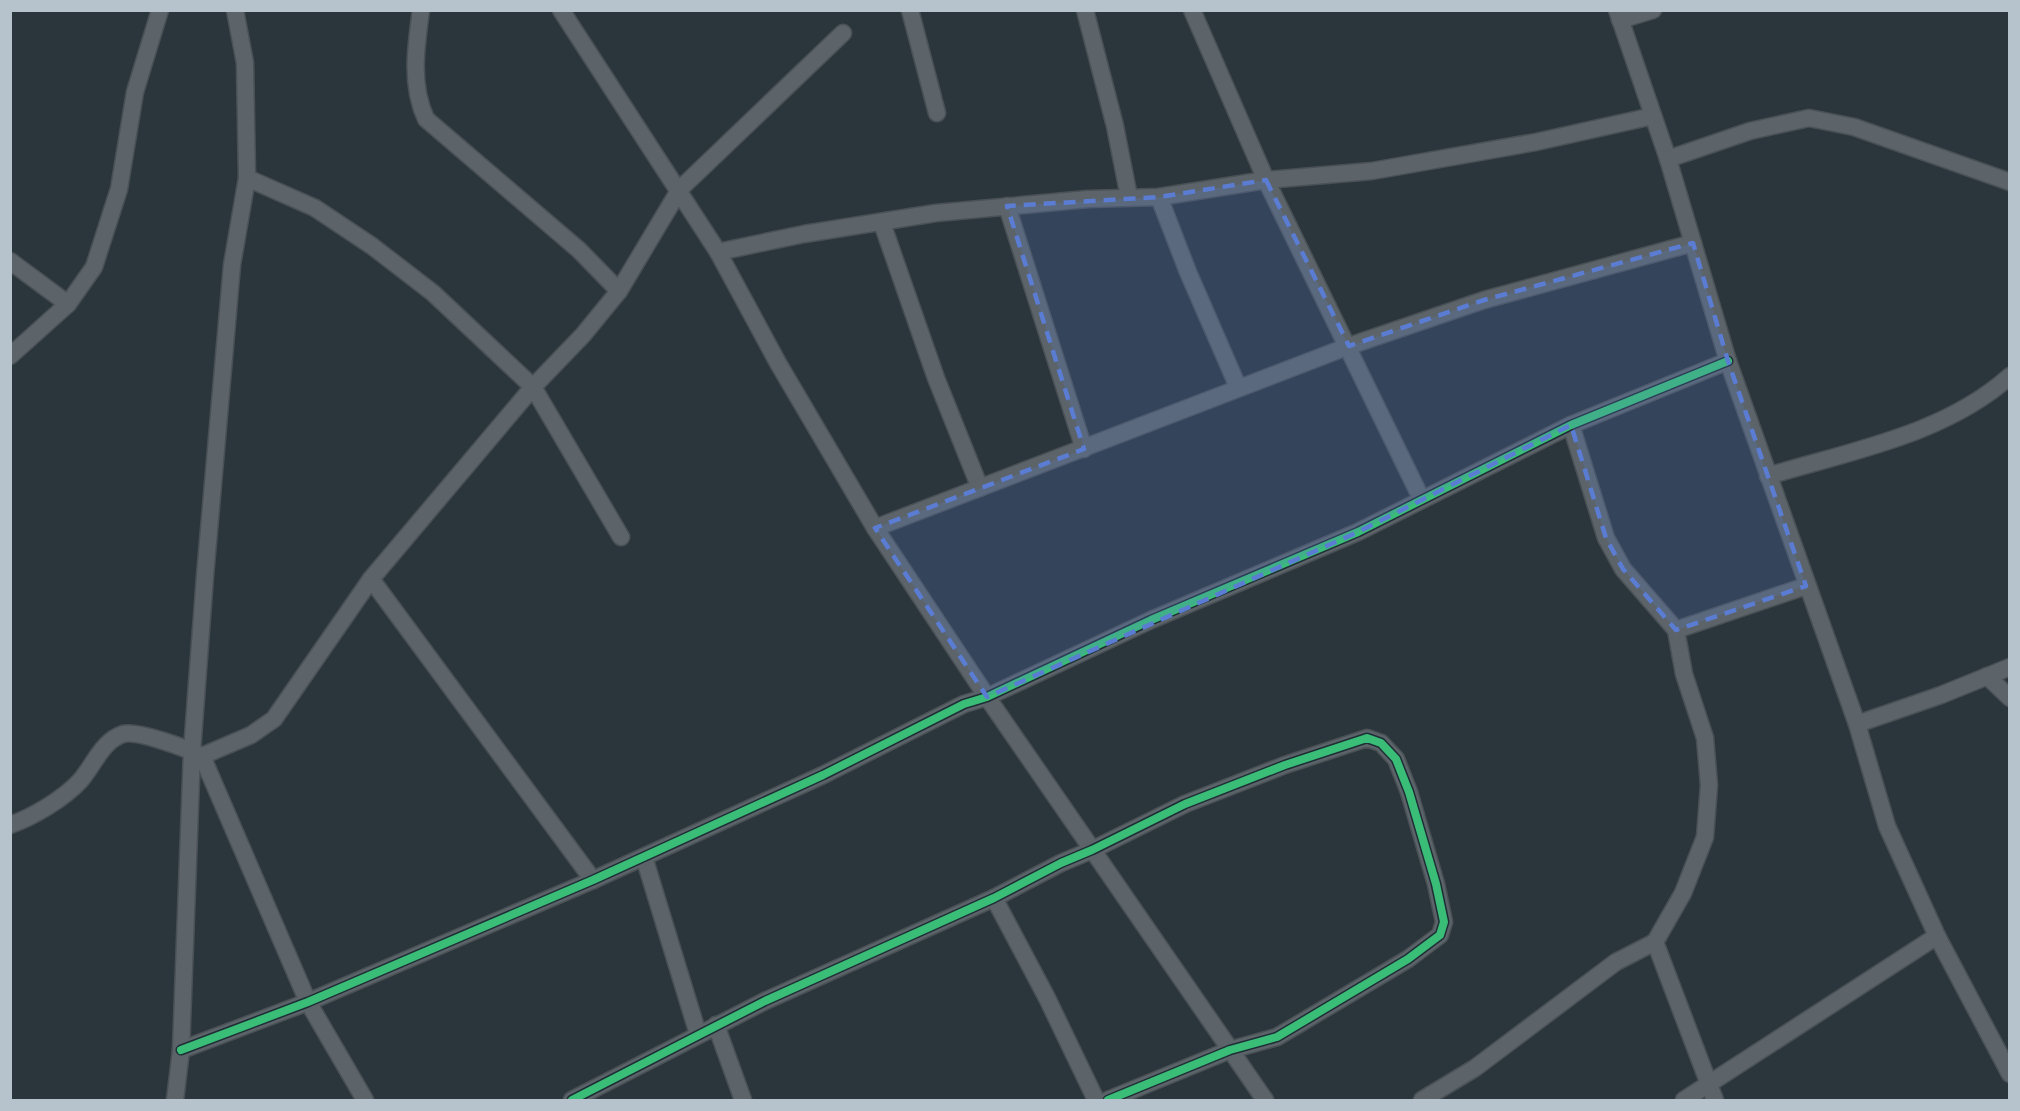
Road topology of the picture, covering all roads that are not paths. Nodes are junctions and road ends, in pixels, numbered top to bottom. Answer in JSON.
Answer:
{"nodes":[{"id":1,"x":160,"y":10,"type":"edge"},
{"id":2,"x":235,"y":10,"type":"edge"},
{"id":3,"x":421,"y":10,"type":"edge"},
{"id":4,"x":561,"y":10,"type":"edge"},
{"id":5,"x":910,"y":10,"type":"edge"},
{"id":6,"x":1084,"y":10,"type":"edge"},
{"id":7,"x":1192,"y":10,"type":"edge"},
{"id":8,"x":1653,"y":10,"type":"edge"},
{"id":9,"x":1618,"y":15,"type":"edge"},
{"id":10,"x":843,"y":33,"type":"dead end"},
{"id":11,"x":937,"y":113,"type":"dead end"},
{"id":12,"x":1653,"y":116,"type":"junction"},
{"id":13,"x":1668,"y":159,"type":"junction"},
{"id":14,"x":247,"y":178,"type":"junction"},
{"id":15,"x":1266,"y":180,"type":"junction"},
{"id":16,"x":2010,"y":182,"type":"edge"},
{"id":17,"x":680,"y":189,"type":"junction"},
{"id":18,"x":1129,"y":196,"type":"junction"},
{"id":19,"x":1159,"y":197,"type":"junction"},
{"id":20,"x":1007,"y":206,"type":"junction"},
{"id":21,"x":882,"y":223,"type":"junction"},
{"id":22,"x":1693,"y":243,"type":"junction"},
{"id":23,"x":718,"y":252,"type":"junction"},
{"id":24,"x":10,"y":261,"type":"edge"},
{"id":25,"x":619,"y":291,"type":"junction"},
{"id":26,"x":68,"y":304,"type":"junction"},
{"id":27,"x":1349,"y":346,"type":"junction"},
{"id":28,"x":10,"y":356,"type":"edge"},
{"id":29,"x":1728,"y":362,"type":"junction"},
{"id":30,"x":2010,"y":376,"type":"edge"},
{"id":31,"x":533,"y":387,"type":"junction"},
{"id":32,"x":1238,"y":387,"type":"junction"},
{"id":33,"x":1571,"y":425,"type":"junction"},
{"id":34,"x":1084,"y":449,"type":"junction"},
{"id":35,"x":1768,"y":476,"type":"junction"},
{"id":36,"x":980,"y":488,"type":"junction"},
{"id":37,"x":1421,"y":498,"type":"junction"},
{"id":38,"x":875,"y":528,"type":"junction"},
{"id":39,"x":621,"y":537,"type":"dead end"},
{"id":40,"x":371,"y":579,"type":"junction"},
{"id":41,"x":1806,"y":586,"type":"junction"},
{"id":42,"x":1676,"y":630,"type":"junction"},
{"id":43,"x":2010,"y":667,"type":"edge"},
{"id":44,"x":1987,"y":676,"type":"junction"},
{"id":45,"x":987,"y":697,"type":"junction"},
{"id":46,"x":2010,"y":698,"type":"edge"},
{"id":47,"x":1857,"y":724,"type":"junction"},
{"id":48,"x":197,"y":754,"type":"junction"},
{"id":49,"x":10,"y":825,"type":"edge"},
{"id":50,"x":1092,"y":850,"type":"junction"},
{"id":51,"x":644,"y":857,"type":"junction"},
{"id":52,"x":593,"y":880,"type":"junction"},
{"id":53,"x":994,"y":898,"type":"junction"},
{"id":54,"x":1937,"y":936,"type":"junction"},
{"id":55,"x":1655,"y":942,"type":"junction"},
{"id":56,"x":308,"y":1002,"type":"junction"},
{"id":57,"x":716,"y":1025,"type":"junction"},
{"id":58,"x":698,"y":1034,"type":"junction"},
{"id":59,"x":182,"y":1050,"type":"junction"},
{"id":60,"x":1230,"y":1050,"type":"junction"},
{"id":61,"x":2010,"y":1074,"type":"edge"},
{"id":62,"x":1712,"y":1093,"type":"edge"},
{"id":63,"x":595,"y":1095,"type":"edge"},
{"id":64,"x":175,"y":1101,"type":"edge"},
{"id":65,"x":365,"y":1101,"type":"edge"},
{"id":66,"x":572,"y":1101,"type":"edge"},
{"id":67,"x":743,"y":1101,"type":"edge"},
{"id":68,"x":1096,"y":1101,"type":"edge"},
{"id":69,"x":1108,"y":1101,"type":"edge"},
{"id":70,"x":1265,"y":1101,"type":"edge"},
{"id":71,"x":1422,"y":1101,"type":"edge"},
{"id":72,"x":1684,"y":1101,"type":"edge"}],
"edges":[{"from":1,"to":26,"type":"street"},
{"from":2,"to":14,"type":"street"},
{"from":3,"to":25,"type":"street"},
{"from":4,"to":17,"type":"street"},
{"from":5,"to":11,"type":"street"},
{"from":6,"to":18,"type":"street"},
{"from":7,"to":15,"type":"street"},
{"from":8,"to":9,"type":"street"},
{"from":9,"to":12,"type":"street"},
{"from":10,"to":17,"type":"street"},
{"from":12,"to":13,"type":"street"},
{"from":12,"to":15,"type":"street"},
{"from":13,"to":16,"type":"street"},
{"from":13,"to":22,"type":"street"},
{"from":14,"to":31,"type":"street"},
{"from":14,"to":48,"type":"street"},
{"from":15,"to":19,"type":"street"},
{"from":15,"to":27,"type":"street"},
{"from":17,"to":23,"type":"street"},
{"from":17,"to":25,"type":"street"},
{"from":18,"to":19,"type":"street"},
{"from":18,"to":20,"type":"street"},
{"from":19,"to":32,"type":"street"},
{"from":20,"to":21,"type":"street"},
{"from":20,"to":34,"type":"street"},
{"from":21,"to":23,"type":"street"},
{"from":21,"to":36,"type":"street"},
{"from":22,"to":27,"type":"street"},
{"from":22,"to":29,"type":"street"},
{"from":23,"to":38,"type":"street"},
{"from":24,"to":26,"type":"street"},
{"from":25,"to":31,"type":"street"},
{"from":26,"to":28,"type":"street"},
{"from":27,"to":32,"type":"street"},
{"from":27,"to":37,"type":"street"},
{"from":29,"to":33,"type":"street"},
{"from":29,"to":35,"type":"street"},
{"from":30,"to":35,"type":"street"},
{"from":31,"to":39,"type":"street"},
{"from":31,"to":40,"type":"street"},
{"from":32,"to":34,"type":"street"},
{"from":33,"to":37,"type":"street"},
{"from":33,"to":42,"type":"street"},
{"from":34,"to":36,"type":"street"},
{"from":35,"to":41,"type":"street"},
{"from":36,"to":38,"type":"street"},
{"from":37,"to":45,"type":"street"},
{"from":38,"to":45,"type":"street"},
{"from":40,"to":48,"type":"street"},
{"from":40,"to":52,"type":"street"},
{"from":41,"to":42,"type":"street"},
{"from":41,"to":47,"type":"street"},
{"from":42,"to":55,"type":"street"},
{"from":43,"to":44,"type":"street"},
{"from":44,"to":46,"type":"street"},
{"from":44,"to":47,"type":"street"},
{"from":45,"to":50,"type":"street"},
{"from":45,"to":51,"type":"street"},
{"from":47,"to":54,"type":"street"},
{"from":48,"to":49,"type":"street"},
{"from":48,"to":56,"type":"street"},
{"from":48,"to":59,"type":"street"},
{"from":50,"to":53,"type":"street"},
{"from":50,"to":60,"type":"street"},
{"from":50,"to":60,"type":"street"},
{"from":51,"to":52,"type":"street"},
{"from":51,"to":58,"type":"street"},
{"from":52,"to":56,"type":"street"},
{"from":53,"to":57,"type":"street"},
{"from":53,"to":68,"type":"street"},
{"from":54,"to":61,"type":"street"},
{"from":54,"to":62,"type":"street"},
{"from":55,"to":62,"type":"street"},
{"from":55,"to":71,"type":"street"},
{"from":56,"to":59,"type":"street"},
{"from":56,"to":65,"type":"street"},
{"from":57,"to":58,"type":"street"},
{"from":57,"to":67,"type":"street"},
{"from":58,"to":63,"type":"street"},
{"from":59,"to":64,"type":"street"},
{"from":60,"to":69,"type":"street"},
{"from":60,"to":70,"type":"street"},
{"from":62,"to":72,"type":"street"},
{"from":63,"to":66,"type":"street"}]}
